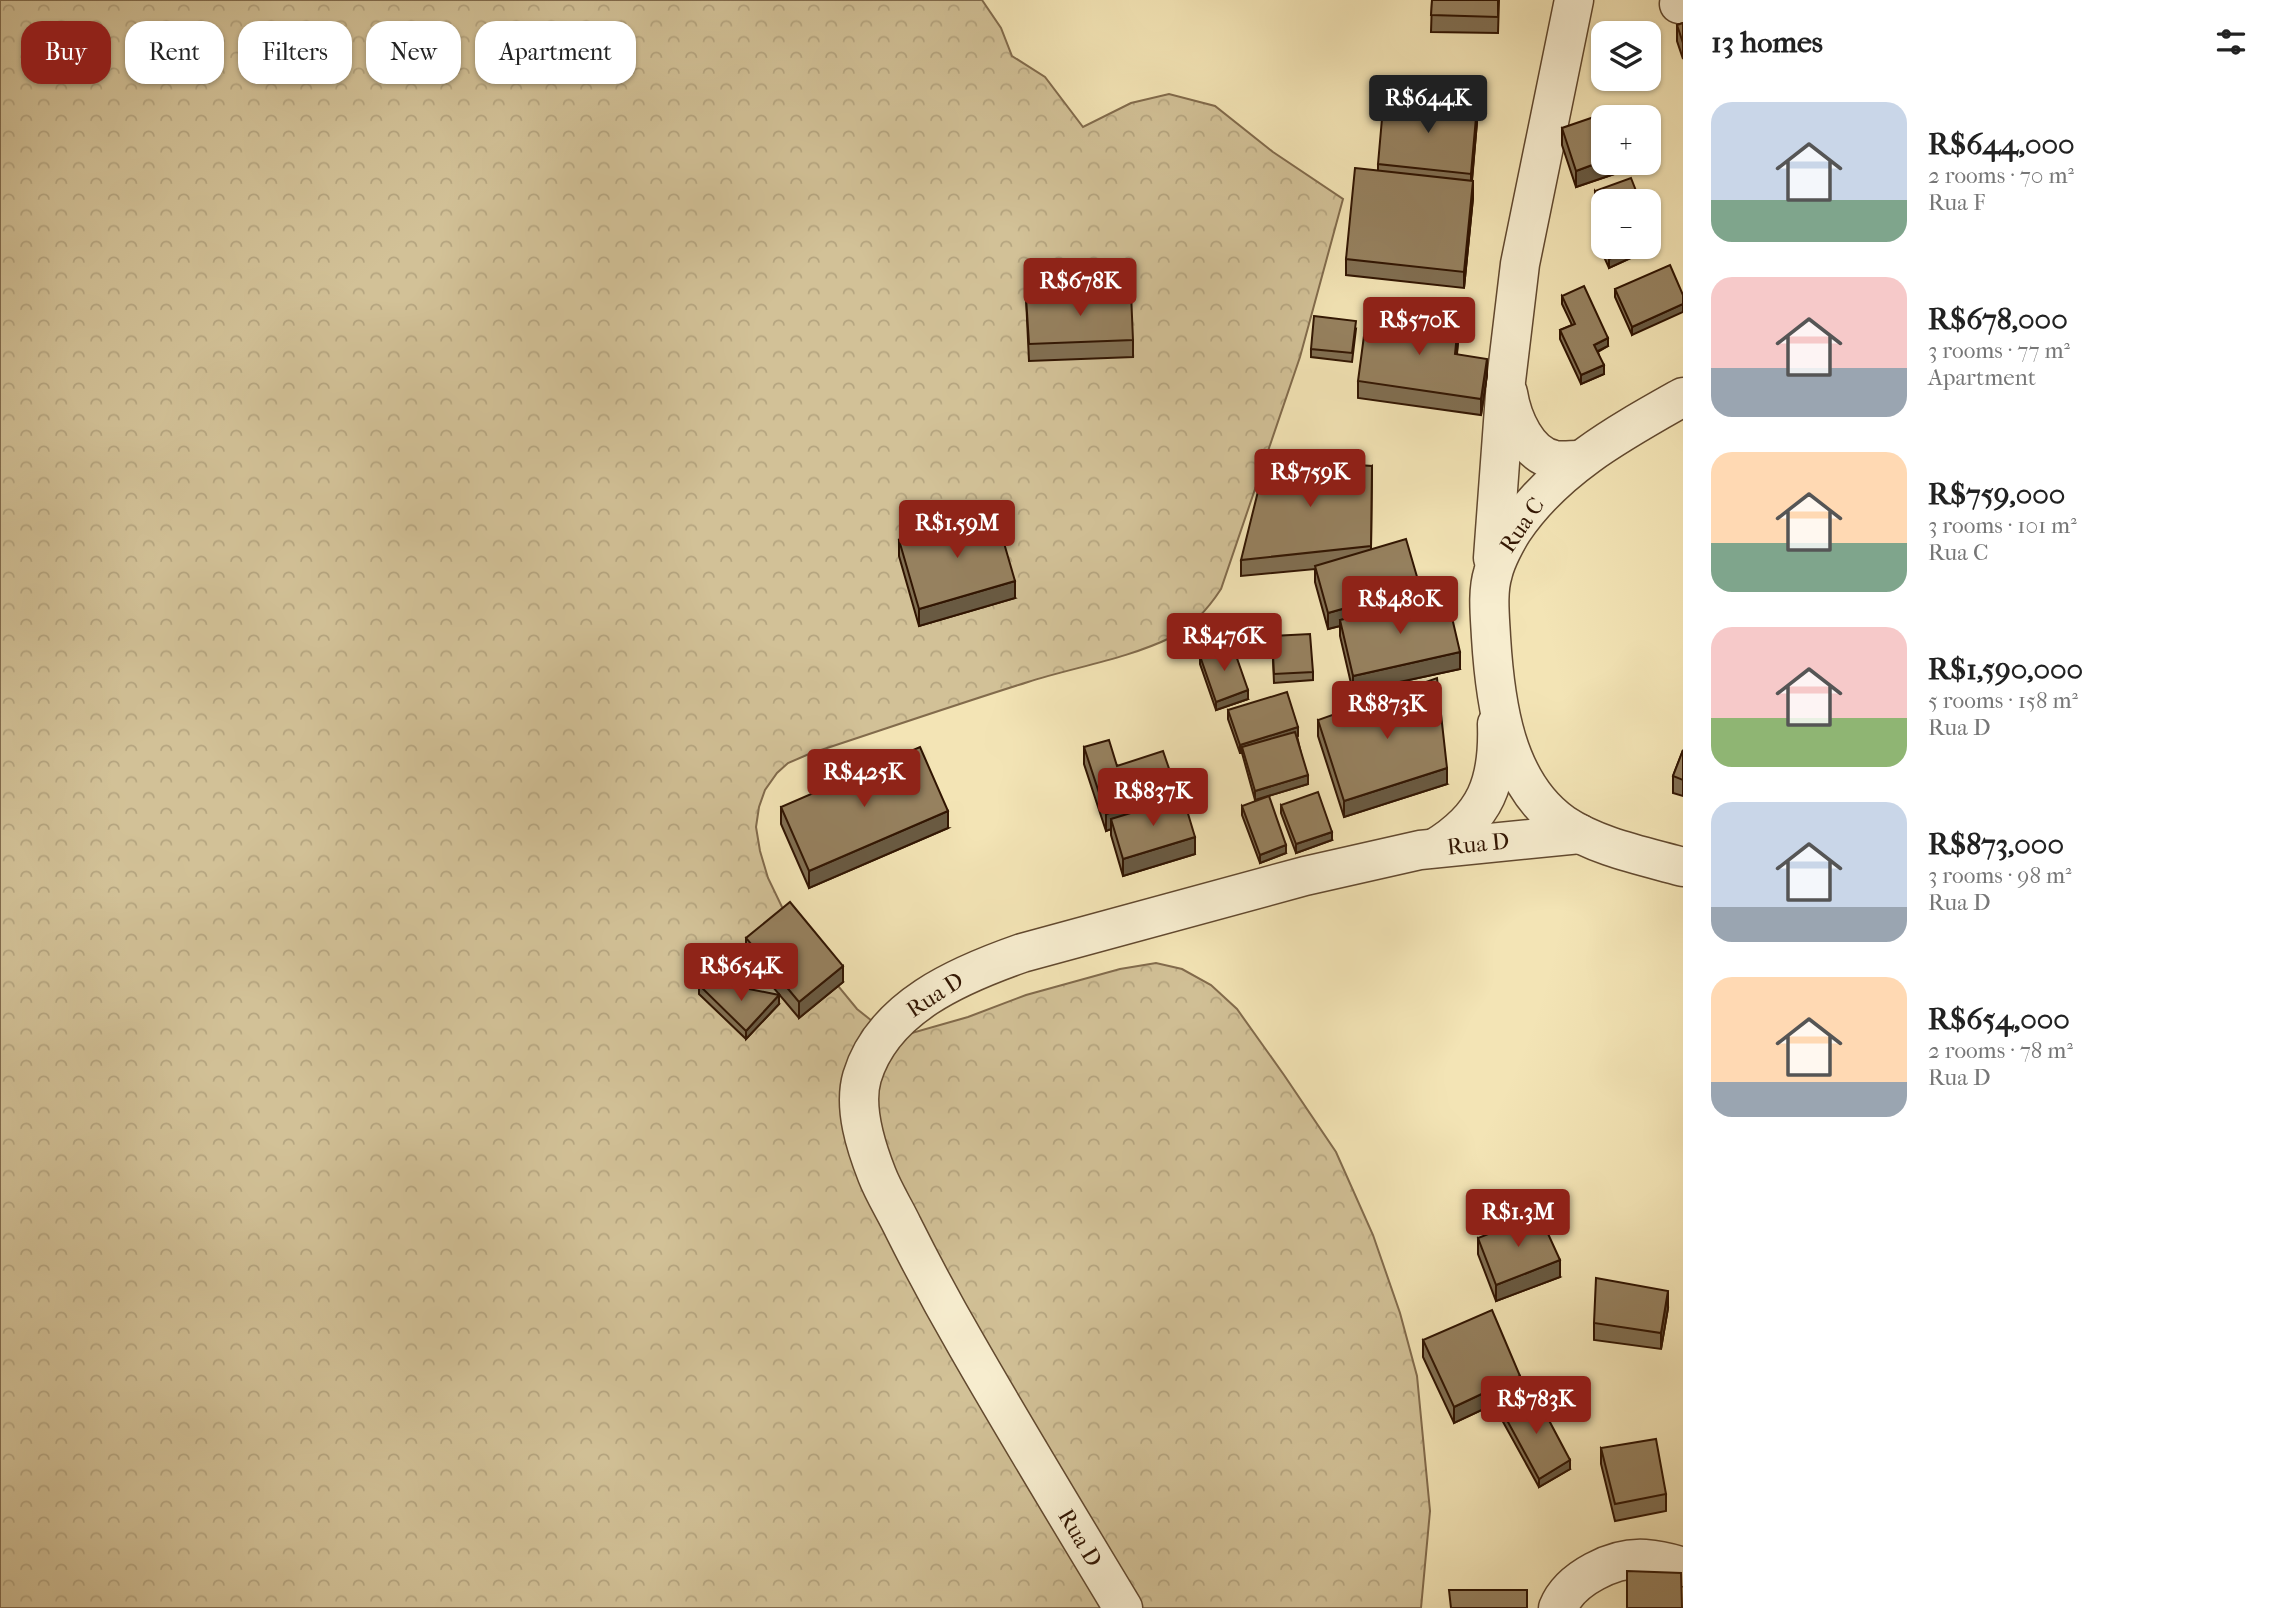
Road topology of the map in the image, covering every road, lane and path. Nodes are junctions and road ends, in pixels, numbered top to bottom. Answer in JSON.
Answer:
{"nodes":[{"id":1,"x":1574,"y":0,"type":"edge"},
{"id":2,"x":1506,"y":381,"type":"junction"},
{"id":3,"x":1683,"y":397,"type":"edge"},
{"id":4,"x":1578,"y":460,"type":"junction"},
{"id":5,"x":1492,"y":573,"type":"junction"},
{"id":6,"x":1493,"y":670,"type":"junction"},
{"id":7,"x":1516,"y":763,"type":"joint"},
{"id":8,"x":1580,"y":834,"type":"junction"},
{"id":9,"x":1435,"y":848,"type":"junction"},
{"id":10,"x":1683,"y":867,"type":"edge"},
{"id":11,"x":1683,"y":1567,"type":"edge"},
{"id":12,"x":1123,"y":1608,"type":"edge"},
{"id":13,"x":1558,"y":1608,"type":"edge"}],
"edges":[{"from":1,"to":2,"type":"street"},
{"from":2,"to":4,"type":"street"},
{"from":2,"to":5,"type":"street"},
{"from":3,"to":4,"type":"street","name":"Rua C"},
{"from":4,"to":5,"type":"street","name":"Rua C"},
{"from":5,"to":6,"type":"street","name":"Rua C"},
{"from":6,"to":7,"type":"street","name":"Rua C"},
{"from":6,"to":9,"type":"street"},
{"from":7,"to":8,"type":"street","name":"Rua D"},
{"from":8,"to":9,"type":"street","name":"Rua D"},
{"from":8,"to":10,"type":"street","name":"Rua D"},
{"from":9,"to":12,"type":"street","name":"Rua D"},
{"from":11,"to":13,"type":"street"}]}
